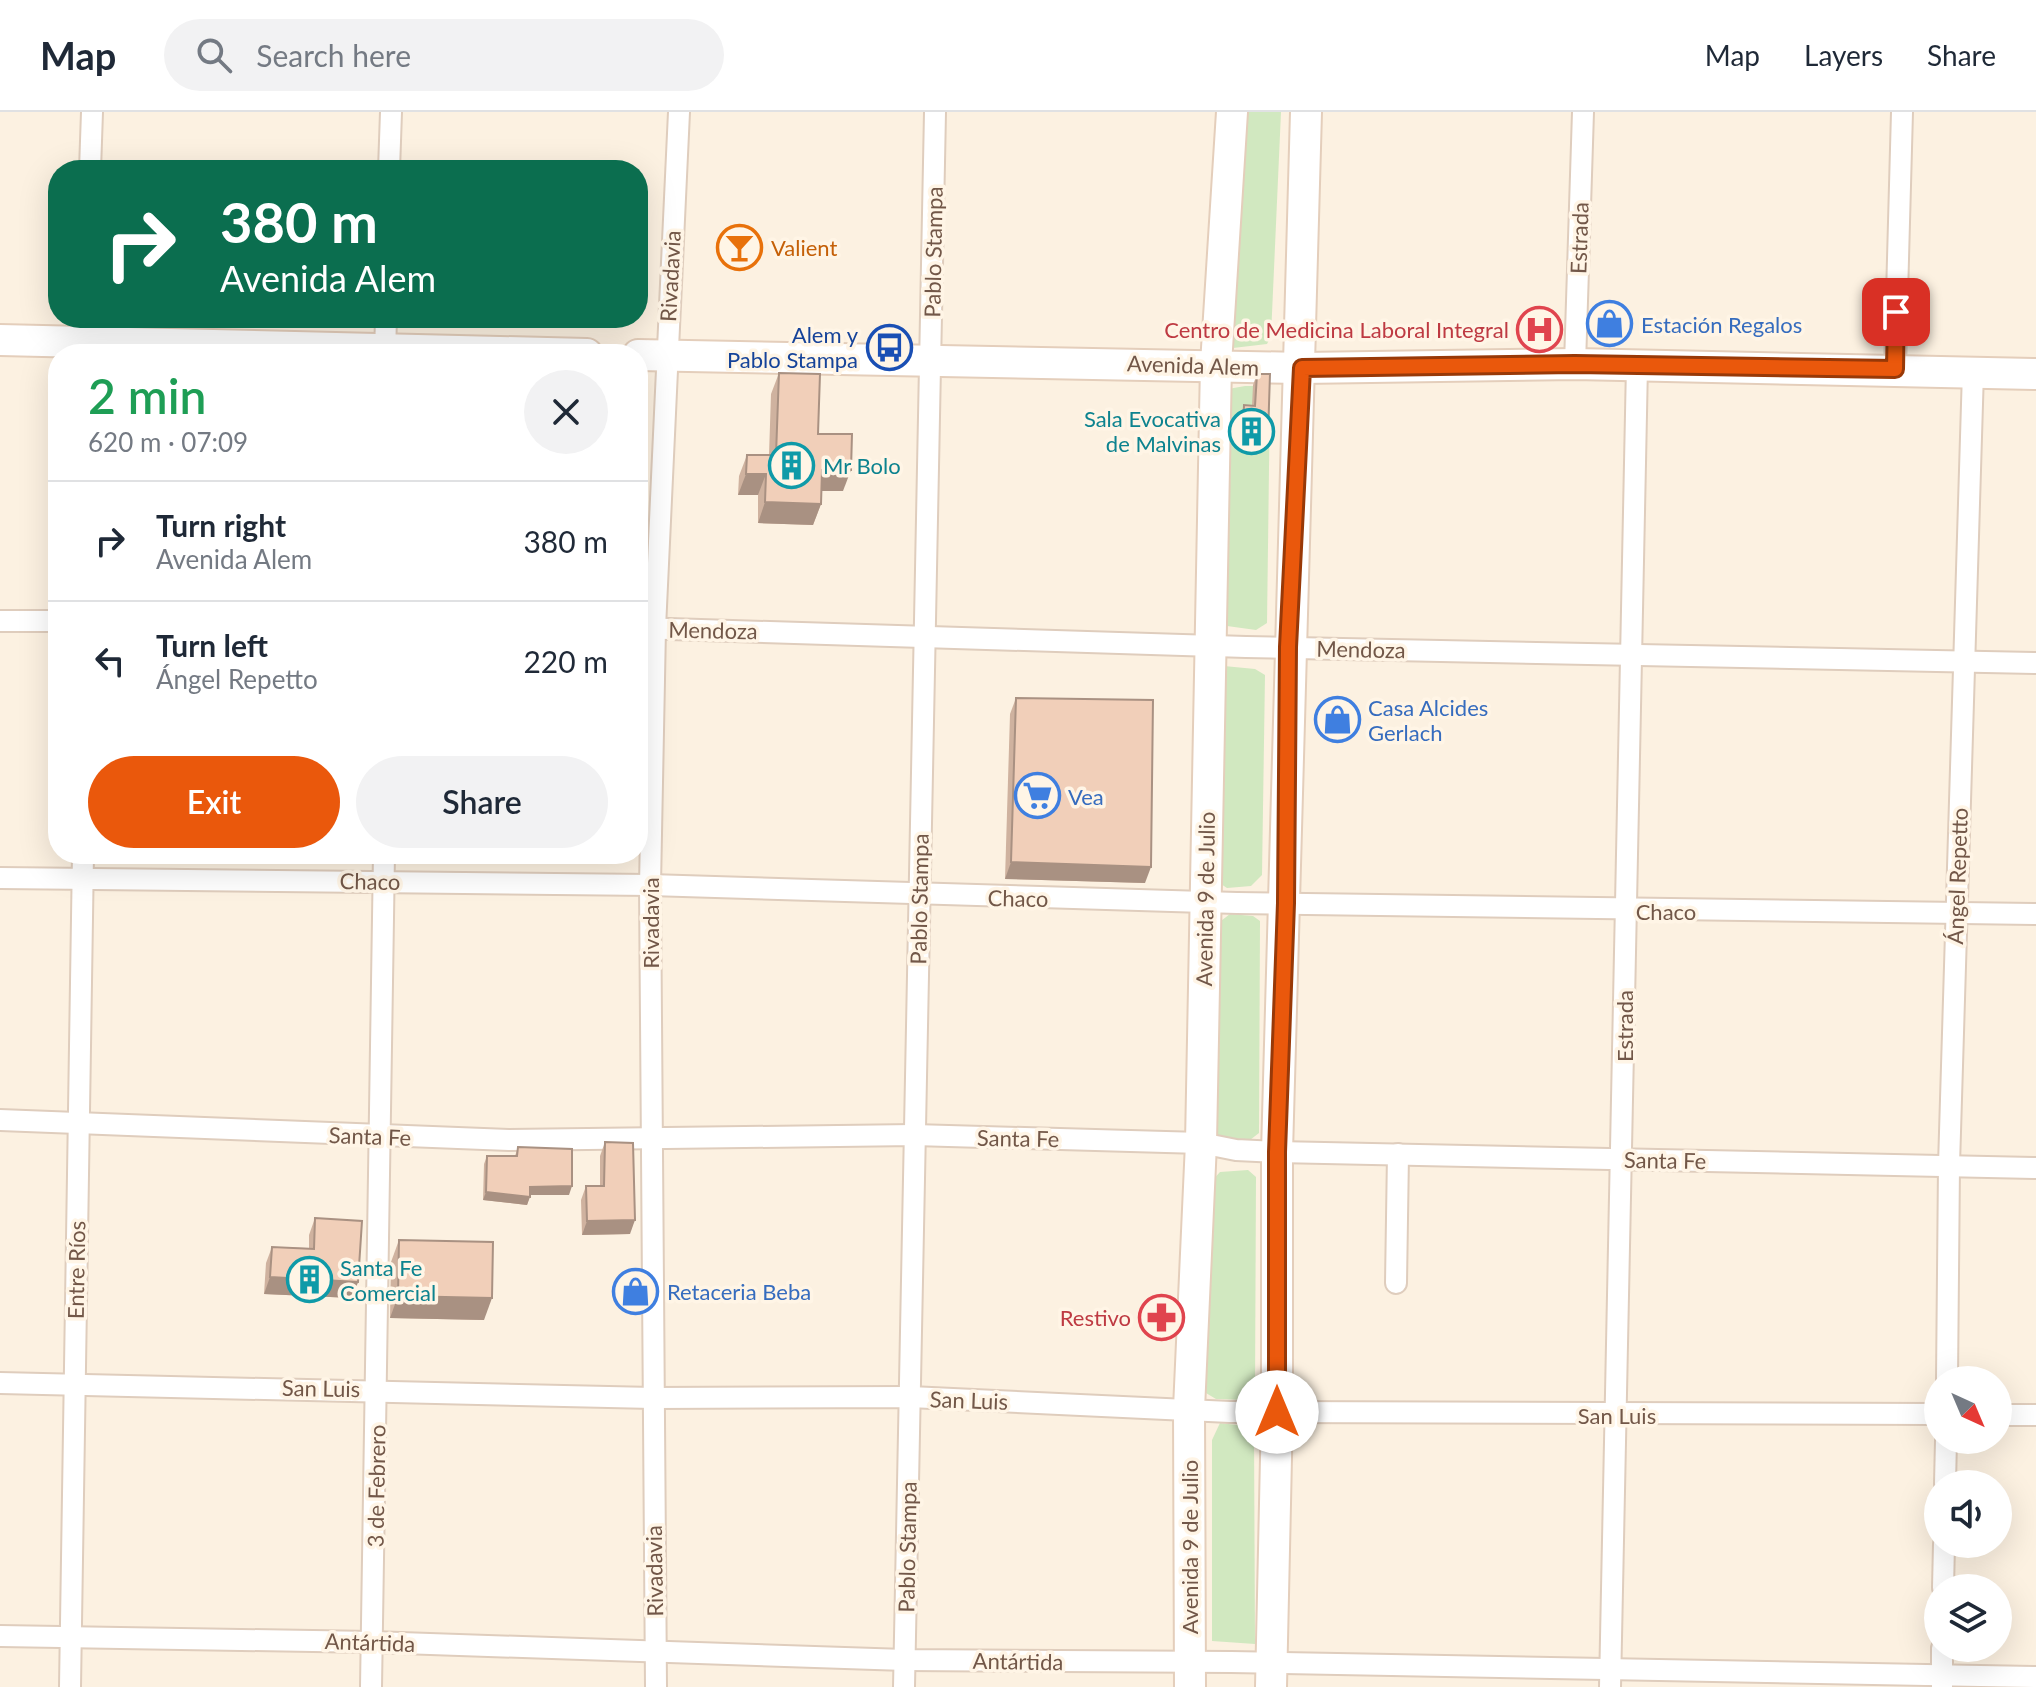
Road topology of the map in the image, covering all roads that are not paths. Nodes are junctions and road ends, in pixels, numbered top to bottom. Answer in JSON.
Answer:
{"nodes":[{"id":1,"x":92,"y":112,"type":"edge"},
{"id":2,"x":391,"y":112,"type":"edge"},
{"id":3,"x":679,"y":112,"type":"edge"},
{"id":4,"x":935,"y":112,"type":"edge"},
{"id":5,"x":1232,"y":112,"type":"edge"},
{"id":6,"x":1306,"y":112,"type":"edge"},
{"id":7,"x":1583,"y":112,"type":"edge"},
{"id":8,"x":1902,"y":112,"type":"edge"},
{"id":9,"x":90,"y":160,"type":"edge"},
{"id":10,"x":389,"y":160,"type":"edge"},
{"id":11,"x":85,"y":338,"type":"edge"},
{"id":12,"x":0,"y":340,"type":"edge"},
{"id":13,"x":223,"y":344,"type":"edge"},
{"id":14,"x":652,"y":356,"type":"edge"},
{"id":15,"x":931,"y":359,"type":"junction"},
{"id":16,"x":1216,"y":364,"type":"junction"},
{"id":17,"x":1575,"y":364,"type":"junction"},
{"id":18,"x":1637,"y":365,"type":"junction"},
{"id":19,"x":1302,"y":368,"type":"junction"},
{"id":20,"x":1895,"y":369,"type":"junction"},
{"id":21,"x":1973,"y":371,"type":"junction"},
{"id":22,"x":2036,"y":374,"type":"edge"},
{"id":23,"x":648,"y":574,"type":"edge"},
{"id":24,"x":0,"y":621,"type":"edge"},
{"id":25,"x":48,"y":621,"type":"edge"},
{"id":26,"x":648,"y":628,"type":"edge"},
{"id":27,"x":923,"y":634,"type":"junction"},
{"id":28,"x":1210,"y":643,"type":"junction"},
{"id":29,"x":1288,"y":647,"type":"junction"},
{"id":30,"x":1630,"y":655,"type":"junction"},
{"id":31,"x":1964,"y":662,"type":"junction"},
{"id":32,"x":2036,"y":663,"type":"edge"},
{"id":33,"x":648,"y":714,"type":"edge"},
{"id":34,"x":83,"y":864,"type":"edge"},
{"id":35,"x":384,"y":864,"type":"edge"},
{"id":36,"x":82,"y":877,"type":"junction"},
{"id":37,"x":0,"y":878,"type":"edge"},
{"id":38,"x":384,"y":881,"type":"junction"},
{"id":39,"x":650,"y":885,"type":"junction"},
{"id":40,"x":919,"y":896,"type":"junction"},
{"id":41,"x":1204,"y":902,"type":"junction"},
{"id":42,"x":1286,"y":903,"type":"junction"},
{"id":43,"x":1625,"y":911,"type":"junction"},
{"id":44,"x":1956,"y":912,"type":"junction"},
{"id":45,"x":2036,"y":914,"type":"edge"},
{"id":46,"x":0,"y":1120,"type":"edge"},
{"id":47,"x":78,"y":1122,"type":"junction"},
{"id":48,"x":914,"y":1135,"type":"junction"},
{"id":49,"x":379,"y":1137,"type":"junction"},
{"id":50,"x":650,"y":1139,"type":"junction"},
{"id":51,"x":1201,"y":1143,"type":"junction"},
{"id":52,"x":1277,"y":1152,"type":"junction"},
{"id":53,"x":1398,"y":1154,"type":"junction"},
{"id":54,"x":1623,"y":1159,"type":"junction"},
{"id":55,"x":1949,"y":1165,"type":"junction"},
{"id":56,"x":2036,"y":1168,"type":"edge"},
{"id":57,"x":1396,"y":1283,"type":"dead end"},
{"id":58,"x":1947,"y":1366,"type":"edge"},
{"id":59,"x":0,"y":1383,"type":"edge"},
{"id":60,"x":75,"y":1384,"type":"junction"},
{"id":61,"x":378,"y":1389,"type":"junction"},
{"id":62,"x":910,"y":1397,"type":"junction"},
{"id":63,"x":653,"y":1398,"type":"junction"},
{"id":64,"x":1189,"y":1409,"type":"junction"},
{"id":65,"x":1277,"y":1412,"type":"junction"},
{"id":66,"x":1924,"y":1414,"type":"edge"},
{"id":67,"x":1615,"y":1415,"type":"junction"},
{"id":68,"x":2012,"y":1415,"type":"edge"},
{"id":69,"x":2036,"y":1415,"type":"edge"},
{"id":70,"x":0,"y":1636,"type":"edge"},
{"id":71,"x":71,"y":1637,"type":"junction"},
{"id":72,"x":372,"y":1642,"type":"junction"},
{"id":73,"x":655,"y":1653,"type":"junction"},
{"id":74,"x":905,"y":1660,"type":"junction"},
{"id":75,"x":1190,"y":1675,"type":"edge"},
{"id":76,"x":1271,"y":1675,"type":"edge"},
{"id":77,"x":2036,"y":1677,"type":"edge"},
{"id":78,"x":1610,"y":1678,"type":"edge"},
{"id":79,"x":1942,"y":1681,"type":"edge"},
{"id":80,"x":70,"y":1687,"type":"edge"},
{"id":81,"x":371,"y":1687,"type":"edge"},
{"id":82,"x":656,"y":1687,"type":"edge"},
{"id":83,"x":904,"y":1687,"type":"edge"}],
"edges":[{"from":1,"to":9,"type":"street"},
{"from":2,"to":10,"type":"street"},
{"from":3,"to":14,"type":"street","name":"Rivadavia"},
{"from":4,"to":15,"type":"street","name":"Pablo Stampa"},
{"from":5,"to":16,"type":"main road","name":"Avenida 9 de Julio"},
{"from":6,"to":19,"type":"main road"},
{"from":7,"to":17,"type":"street","name":"Estrada"},
{"from":8,"to":20,"type":"street"},
{"from":11,"to":12,"type":"main road"},
{"from":11,"to":13,"type":"main road"},
{"from":14,"to":15,"type":"main road","name":"Avenida Alem"},
{"from":14,"to":23,"type":"street","name":"Rivadavia"},
{"from":15,"to":16,"type":"main road","name":"Avenida Alem"},
{"from":15,"to":27,"type":"street","name":"Pablo Stampa"},
{"from":16,"to":19,"type":"main road","name":"Avenida Alem"},
{"from":16,"to":28,"type":"main road","name":"Avenida 9 de Julio"},
{"from":17,"to":18,"type":"main road","name":"Avenida Alem"},
{"from":17,"to":19,"type":"main road","name":"Avenida Alem"},
{"from":18,"to":20,"type":"main road","name":"Avenida Alem"},
{"from":18,"to":30,"type":"street","name":"Estrada"},
{"from":19,"to":29,"type":"main road"},
{"from":20,"to":21,"type":"main road","name":"Avenida Alem"},
{"from":21,"to":22,"type":"main road","name":"Avenida Alem"},
{"from":21,"to":31,"type":"street","name":"Ángel Repetto"},
{"from":24,"to":25,"type":"street"},
{"from":26,"to":27,"type":"street","name":"Mendoza"},
{"from":27,"to":28,"type":"street","name":"Mendoza"},
{"from":27,"to":40,"type":"street","name":"Pablo Stampa"},
{"from":28,"to":29,"type":"street","name":"Mendoza"},
{"from":28,"to":41,"type":"main road","name":"Avenida 9 de Julio"},
{"from":29,"to":30,"type":"street","name":"Mendoza"},
{"from":29,"to":42,"type":"main road"},
{"from":30,"to":31,"type":"street","name":"Mendoza"},
{"from":30,"to":43,"type":"street","name":"Estrada"},
{"from":31,"to":32,"type":"street","name":"Mendoza"},
{"from":31,"to":44,"type":"street","name":"Ángel Repetto"},
{"from":33,"to":39,"type":"street","name":"Rivadavia"},
{"from":34,"to":36,"type":"street","name":"Entre Ríos"},
{"from":35,"to":38,"type":"street","name":"3 de Febrero"},
{"from":36,"to":37,"type":"street","name":"Chaco"},
{"from":36,"to":38,"type":"street","name":"Chaco"},
{"from":36,"to":47,"type":"street","name":"Entre Ríos"},
{"from":38,"to":39,"type":"street","name":"Chaco"},
{"from":38,"to":49,"type":"street","name":"3 de Febrero"},
{"from":39,"to":40,"type":"street","name":"Chaco"},
{"from":39,"to":50,"type":"street","name":"Rivadavia"},
{"from":40,"to":41,"type":"street","name":"Chaco"},
{"from":40,"to":48,"type":"street","name":"Pablo Stampa"},
{"from":41,"to":42,"type":"street","name":"Chaco"},
{"from":41,"to":51,"type":"main road","name":"Avenida 9 de Julio"},
{"from":42,"to":43,"type":"street","name":"Chaco"},
{"from":42,"to":52,"type":"main road"},
{"from":43,"to":44,"type":"street","name":"Chaco"},
{"from":43,"to":54,"type":"street","name":"Estrada"},
{"from":44,"to":45,"type":"street","name":"Chaco"},
{"from":44,"to":55,"type":"street","name":"Ángel Repetto"},
{"from":46,"to":47,"type":"street","name":"Santa Fe"},
{"from":47,"to":49,"type":"street","name":"Santa Fe"},
{"from":47,"to":60,"type":"street","name":"Entre Ríos"},
{"from":48,"to":50,"type":"street","name":"Santa Fe"},
{"from":48,"to":51,"type":"street","name":"Santa Fe"},
{"from":48,"to":62,"type":"street","name":"Pablo Stampa"},
{"from":49,"to":50,"type":"street","name":"Santa Fe"},
{"from":49,"to":61,"type":"street","name":"3 de Febrero"},
{"from":50,"to":63,"type":"street","name":"Rivadavia"},
{"from":51,"to":52,"type":"street","name":"Santa Fe"},
{"from":51,"to":64,"type":"main road","name":"Avenida 9 de Julio"},
{"from":52,"to":53,"type":"street","name":"Santa Fe"},
{"from":52,"to":65,"type":"main road"},
{"from":53,"to":54,"type":"street","name":"Santa Fe"},
{"from":53,"to":57,"type":"street"},
{"from":54,"to":55,"type":"street","name":"Santa Fe"},
{"from":54,"to":67,"type":"street","name":"Estrada"},
{"from":55,"to":56,"type":"street","name":"Santa Fe"},
{"from":55,"to":58,"type":"street","name":"Ángel Repetto"},
{"from":59,"to":60,"type":"street","name":"San Luis"},
{"from":60,"to":61,"type":"street","name":"San Luis"},
{"from":60,"to":71,"type":"street","name":"Entre Ríos"},
{"from":61,"to":63,"type":"street","name":"San Luis"},
{"from":61,"to":72,"type":"street","name":"3 de Febrero"},
{"from":62,"to":63,"type":"street","name":"San Luis"},
{"from":62,"to":64,"type":"street","name":"San Luis"},
{"from":62,"to":74,"type":"street","name":"Pablo Stampa"},
{"from":63,"to":73,"type":"street","name":"Rivadavia"},
{"from":64,"to":65,"type":"street","name":"San Luis"},
{"from":64,"to":75,"type":"main road","name":"Avenida 9 de Julio"},
{"from":65,"to":67,"type":"street","name":"San Luis"},
{"from":65,"to":76,"type":"main road"},
{"from":66,"to":67,"type":"street","name":"San Luis"},
{"from":67,"to":78,"type":"street","name":"Estrada"},
{"from":68,"to":69,"type":"street"},
{"from":70,"to":71,"type":"street","name":"Antártida"},
{"from":71,"to":72,"type":"street","name":"Antártida"},
{"from":71,"to":80,"type":"street","name":"Entre Ríos"},
{"from":72,"to":73,"type":"street","name":"Antártida"},
{"from":72,"to":81,"type":"street","name":"3 de Febrero"},
{"from":73,"to":74,"type":"street","name":"Antártida"},
{"from":73,"to":82,"type":"street","name":"Rivadavia"},
{"from":74,"to":75,"type":"street","name":"Antártida"},
{"from":74,"to":83,"type":"street","name":"Pablo Stampa"},
{"from":75,"to":76,"type":"street","name":"Antártida"},
{"from":76,"to":78,"type":"street","name":"Antártida"},
{"from":77,"to":79,"type":"street","name":"Antártida"},
{"from":78,"to":79,"type":"street","name":"Antártida"}]}
